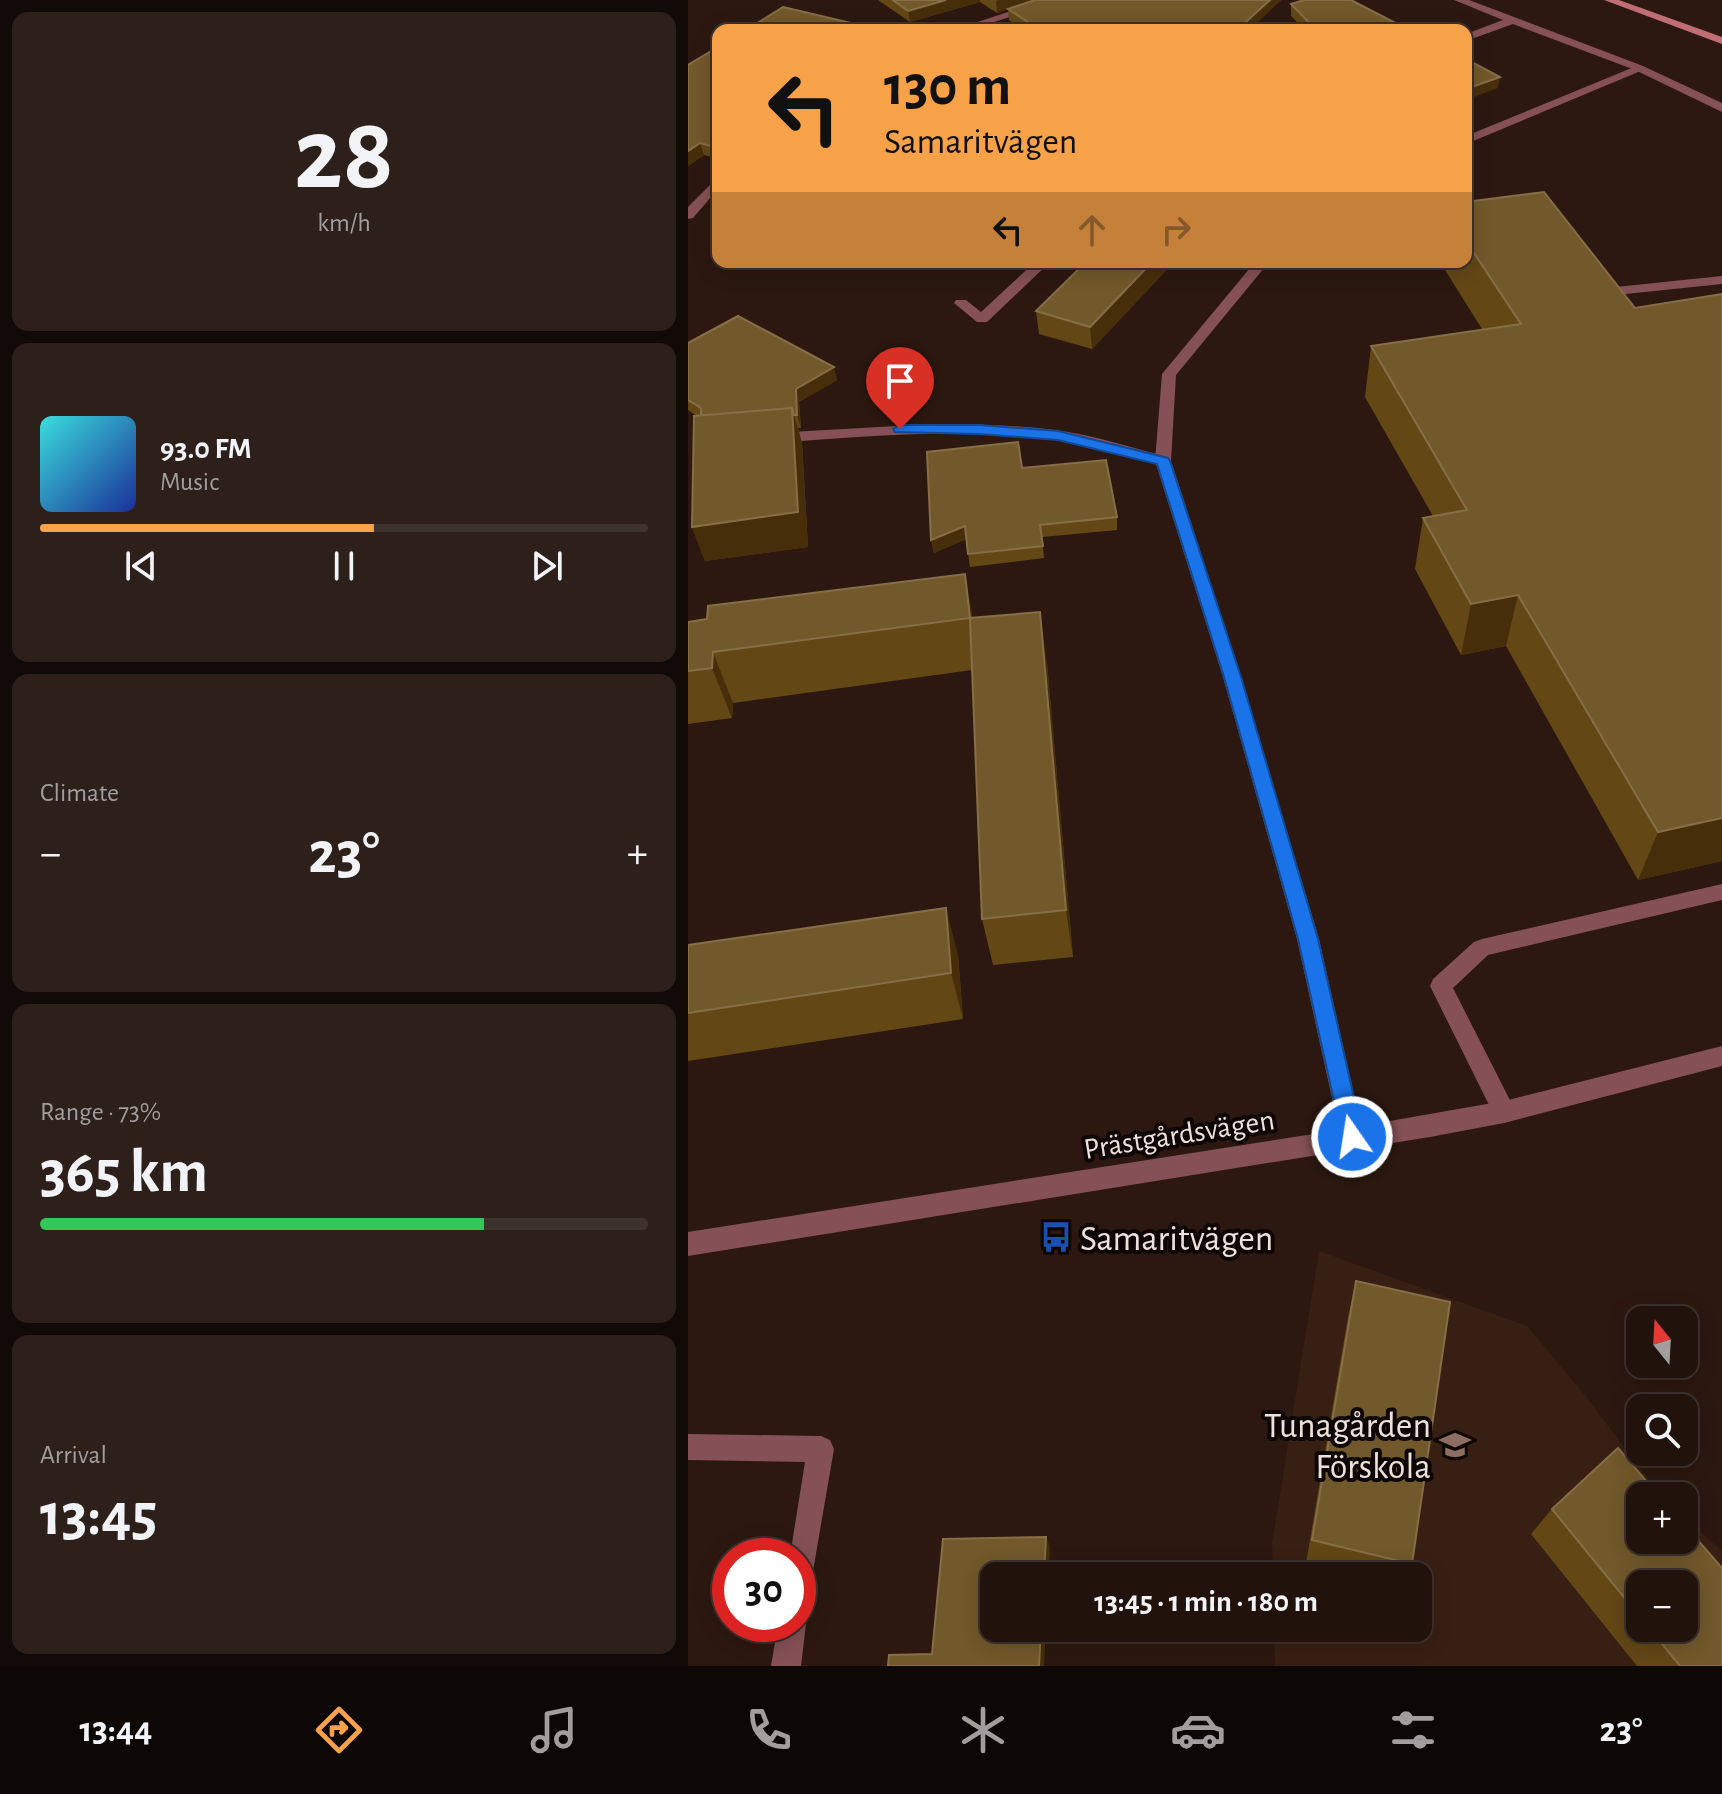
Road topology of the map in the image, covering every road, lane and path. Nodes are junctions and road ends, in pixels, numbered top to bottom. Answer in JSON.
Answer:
{"nodes":[{"id":1,"x":1056,"y":0,"type":"edge"},
{"id":2,"x":1459,"y":0,"type":"edge"},
{"id":3,"x":1609,"y":0,"type":"edge"},
{"id":4,"x":1644,"y":0,"type":"edge"},
{"id":5,"x":1514,"y":20,"type":"junction"},
{"id":6,"x":978,"y":24,"type":"edge"},
{"id":7,"x":1722,"y":28,"type":"edge"},
{"id":8,"x":1472,"y":36,"type":"edge"},
{"id":9,"x":1722,"y":41,"type":"edge"},
{"id":10,"x":1639,"y":68,"type":"junction"},
{"id":11,"x":1722,"y":108,"type":"edge"},
{"id":12,"x":1472,"y":138,"type":"edge"},
{"id":13,"x":712,"y":188,"type":"edge"},
{"id":14,"x":688,"y":215,"type":"edge"},
{"id":15,"x":1037,"y":268,"type":"edge"},
{"id":16,"x":1257,"y":268,"type":"edge"},
{"id":17,"x":1722,"y":280,"type":"edge"},
{"id":18,"x":1606,"y":292,"type":"edge"},
{"id":19,"x":961,"y":303,"type":"dead end"},
{"id":20,"x":750,"y":440,"type":"edge"},
{"id":21,"x":1163,"y":461,"type":"junction"},
{"id":22,"x":1722,"y":892,"type":"edge"},
{"id":23,"x":1722,"y":1056,"type":"edge"},
{"id":24,"x":1504,"y":1112,"type":"junction"},
{"id":25,"x":1352,"y":1137,"type":"junction"},
{"id":26,"x":688,"y":1244,"type":"edge"},
{"id":27,"x":688,"y":1447,"type":"edge"},
{"id":28,"x":806,"y":1538,"type":"edge"},
{"id":29,"x":789,"y":1642,"type":"edge"},
{"id":30,"x":786,"y":1666,"type":"edge"}],
"edges":[{"from":1,"to":6,"type":"street"},
{"from":2,"to":5,"type":"street"},
{"from":3,"to":9,"type":"main road"},
{"from":4,"to":7,"type":"main road"},
{"from":5,"to":8,"type":"street"},
{"from":5,"to":10,"type":"street"},
{"from":10,"to":11,"type":"street"},
{"from":10,"to":12,"type":"street"},
{"from":13,"to":14,"type":"street"},
{"from":15,"to":19,"type":"street"},
{"from":16,"to":21,"type":"street"},
{"from":17,"to":18,"type":"street"},
{"from":20,"to":21,"type":"street"},
{"from":21,"to":25,"type":"street"},
{"from":22,"to":24,"type":"street"},
{"from":23,"to":24,"type":"street","name":"Prästgårdsvägen"},
{"from":24,"to":25,"type":"street","name":"Prästgårdsvägen"},
{"from":25,"to":26,"type":"street","name":"Prästgårdsvägen"},
{"from":27,"to":28,"type":"street"},
{"from":29,"to":30,"type":"street"}]}
